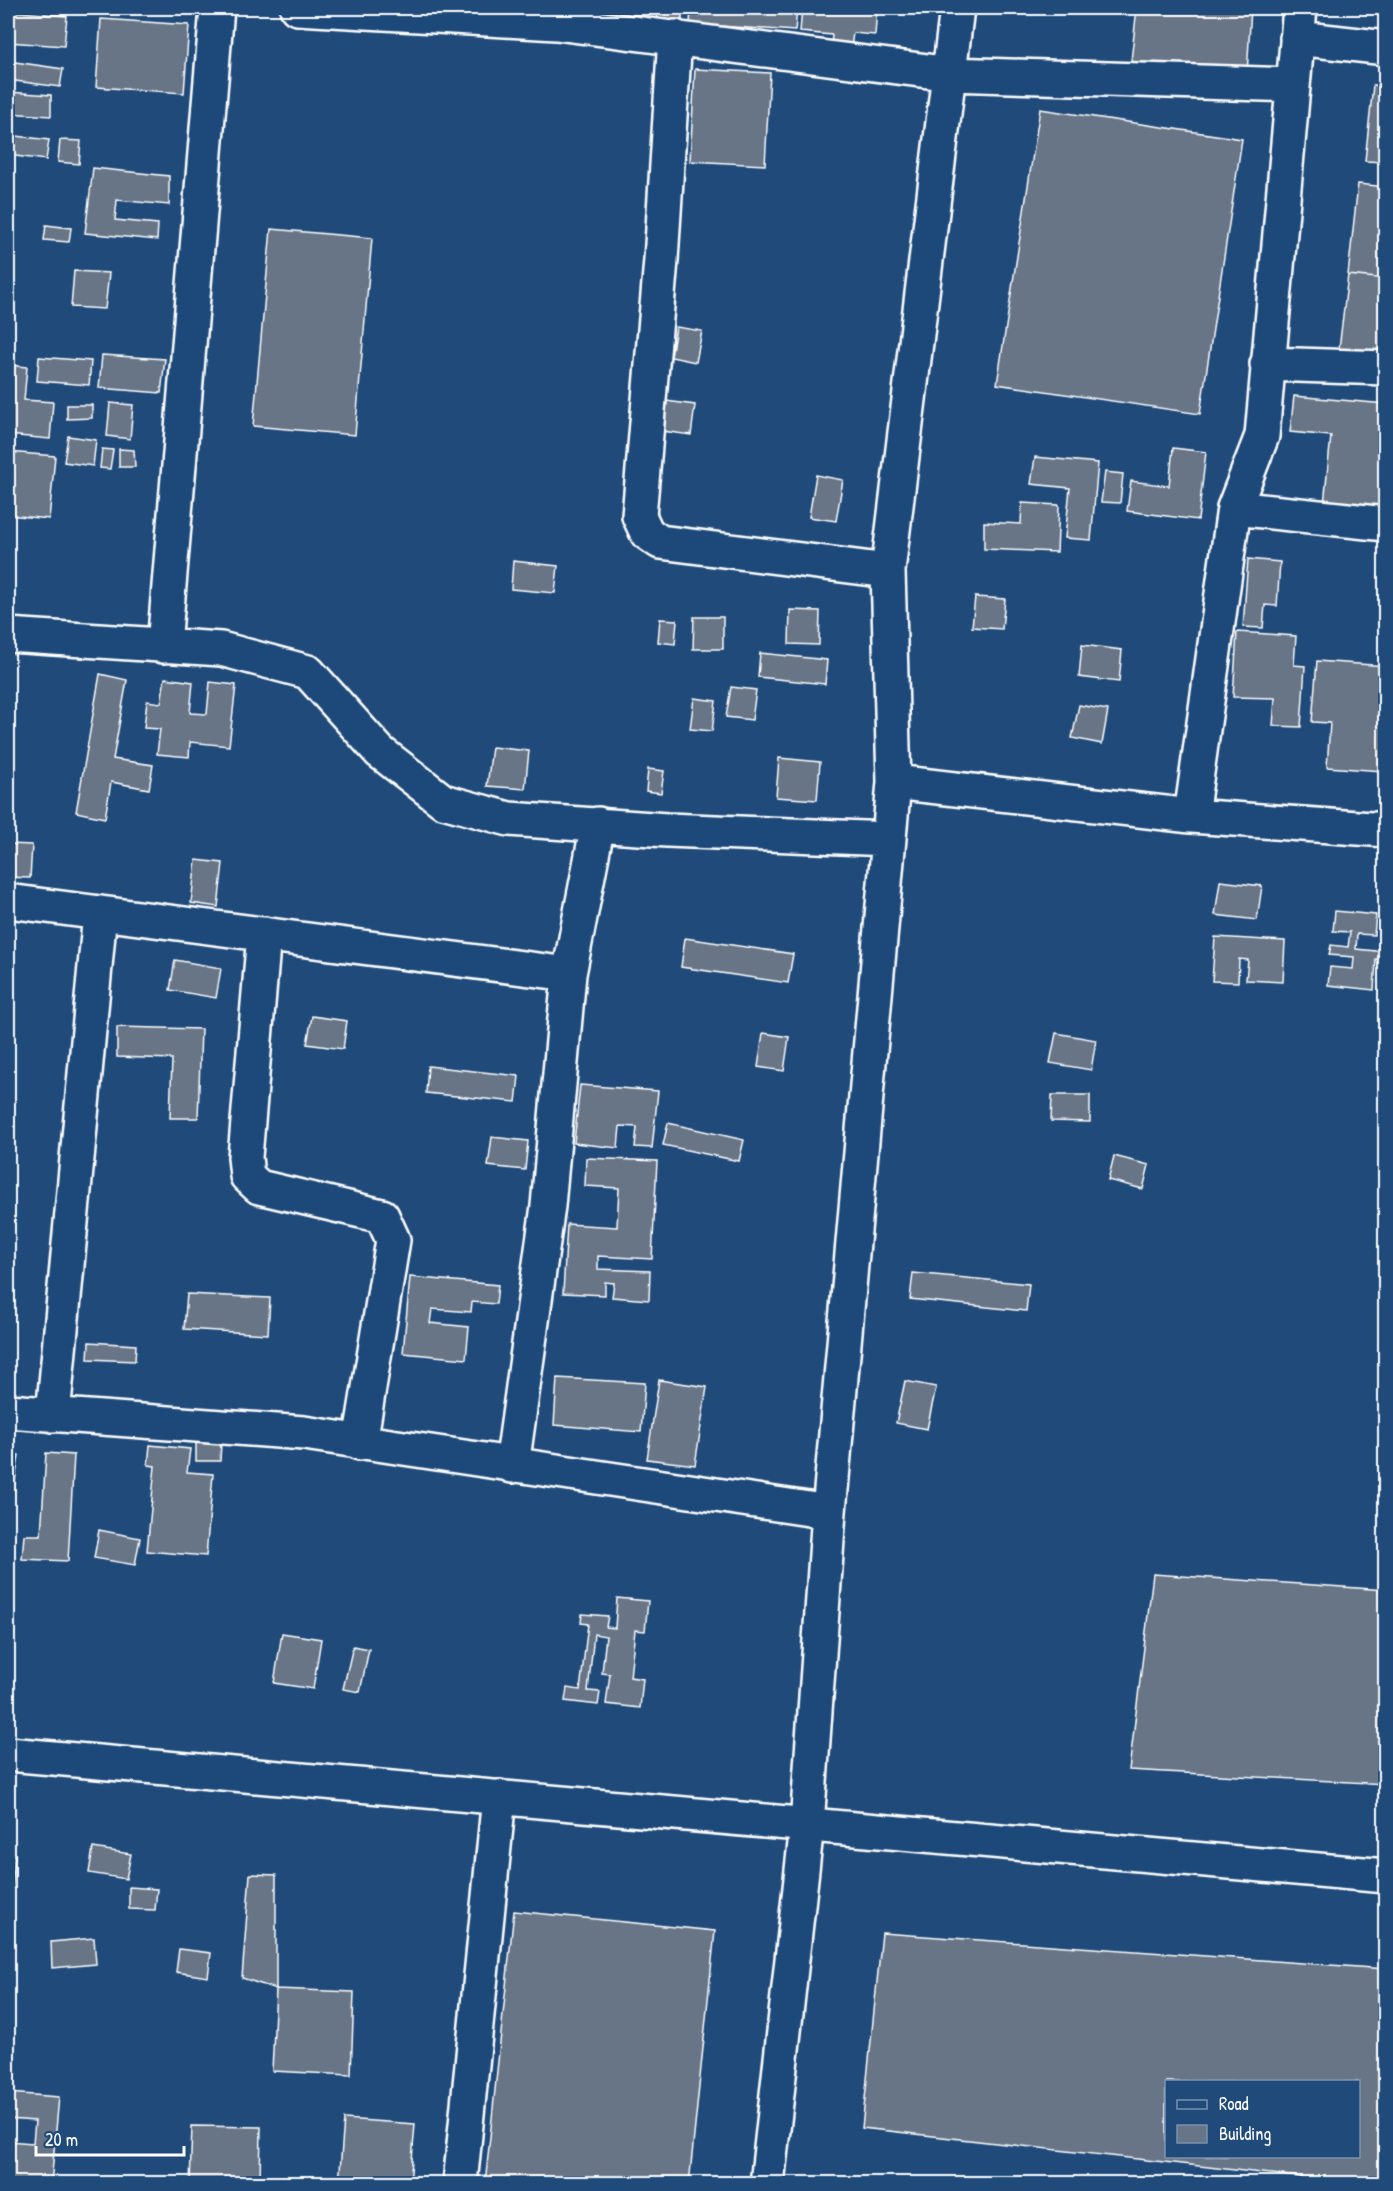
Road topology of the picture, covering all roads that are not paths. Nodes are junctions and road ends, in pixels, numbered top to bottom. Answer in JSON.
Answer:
{"nodes":[{"id":1,"x":217,"y":8,"type":"edge"},
{"id":2,"x":297,"y":8,"type":"edge"},
{"id":3,"x":957,"y":8,"type":"edge"},
{"id":4,"x":1298,"y":23,"type":"edge"},
{"id":5,"x":675,"y":37,"type":"junction"},
{"id":6,"x":1386,"y":48,"type":"edge"},
{"id":7,"x":951,"y":74,"type":"junction"},
{"id":8,"x":1292,"y":85,"type":"junction"},
{"id":9,"x":1267,"y":364,"type":"junction"},
{"id":10,"x":1386,"y":369,"type":"edge"},
{"id":11,"x":1234,"y":508,"type":"junction"},
{"id":12,"x":1386,"y":524,"type":"edge"},
{"id":13,"x":888,"y":571,"type":"junction"},
{"id":14,"x":8,"y":635,"type":"edge"},
{"id":15,"x":164,"y":646,"type":"junction"},
{"id":16,"x":894,"y":782,"type":"junction"},
{"id":17,"x":1191,"y":816,"type":"junction"},
{"id":18,"x":598,"y":824,"type":"junction"},
{"id":19,"x":1386,"y":830,"type":"edge"},
{"id":20,"x":889,"y":839,"type":"junction"},
{"id":21,"x":8,"y":901,"type":"edge"},
{"id":22,"x":100,"y":913,"type":"junction"},
{"id":23,"x":264,"y":934,"type":"junction"},
{"id":24,"x":569,"y":974,"type":"junction"},
{"id":25,"x":8,"y":1411,"type":"edge"},
{"id":26,"x":53,"y":1415,"type":"junction"},
{"id":27,"x":360,"y":1443,"type":"junction"},
{"id":28,"x":512,"y":1466,"type":"junction"},
{"id":29,"x":828,"y":1512,"type":"junction"},
{"id":30,"x":8,"y":1754,"type":"edge"},
{"id":31,"x":499,"y":1797,"type":"junction"},
{"id":32,"x":807,"y":1825,"type":"junction"},
{"id":33,"x":1386,"y":1876,"type":"edge"},
{"id":34,"x":460,"y":2184,"type":"edge"},
{"id":35,"x":767,"y":2184,"type":"edge"}],
"edges":[{"from":1,"to":15,"type":"street"},
{"from":2,"to":5,"type":"street"},
{"from":3,"to":7,"type":"street"},
{"from":4,"to":6,"type":"street"},
{"from":4,"to":8,"type":"street"},
{"from":5,"to":7,"type":"street"},
{"from":5,"to":13,"type":"street"},
{"from":7,"to":8,"type":"street"},
{"from":7,"to":13,"type":"street"},
{"from":8,"to":9,"type":"street"},
{"from":9,"to":10,"type":"street"},
{"from":9,"to":11,"type":"street"},
{"from":11,"to":12,"type":"street"},
{"from":11,"to":17,"type":"street"},
{"from":13,"to":16,"type":"street"},
{"from":14,"to":15,"type":"street"},
{"from":15,"to":18,"type":"street"},
{"from":16,"to":17,"type":"street"},
{"from":16,"to":20,"type":"street"},
{"from":17,"to":19,"type":"street"},
{"from":18,"to":20,"type":"street"},
{"from":18,"to":24,"type":"street"},
{"from":20,"to":29,"type":"street"},
{"from":21,"to":22,"type":"street"},
{"from":22,"to":23,"type":"street"},
{"from":22,"to":26,"type":"street"},
{"from":23,"to":24,"type":"street"},
{"from":23,"to":27,"type":"street"},
{"from":24,"to":28,"type":"street"},
{"from":25,"to":26,"type":"street"},
{"from":26,"to":27,"type":"street"},
{"from":27,"to":28,"type":"street"},
{"from":28,"to":29,"type":"street"},
{"from":29,"to":32,"type":"street"},
{"from":30,"to":31,"type":"street"},
{"from":31,"to":32,"type":"street"},
{"from":31,"to":34,"type":"street"},
{"from":32,"to":33,"type":"street"},
{"from":32,"to":35,"type":"street"}]}
